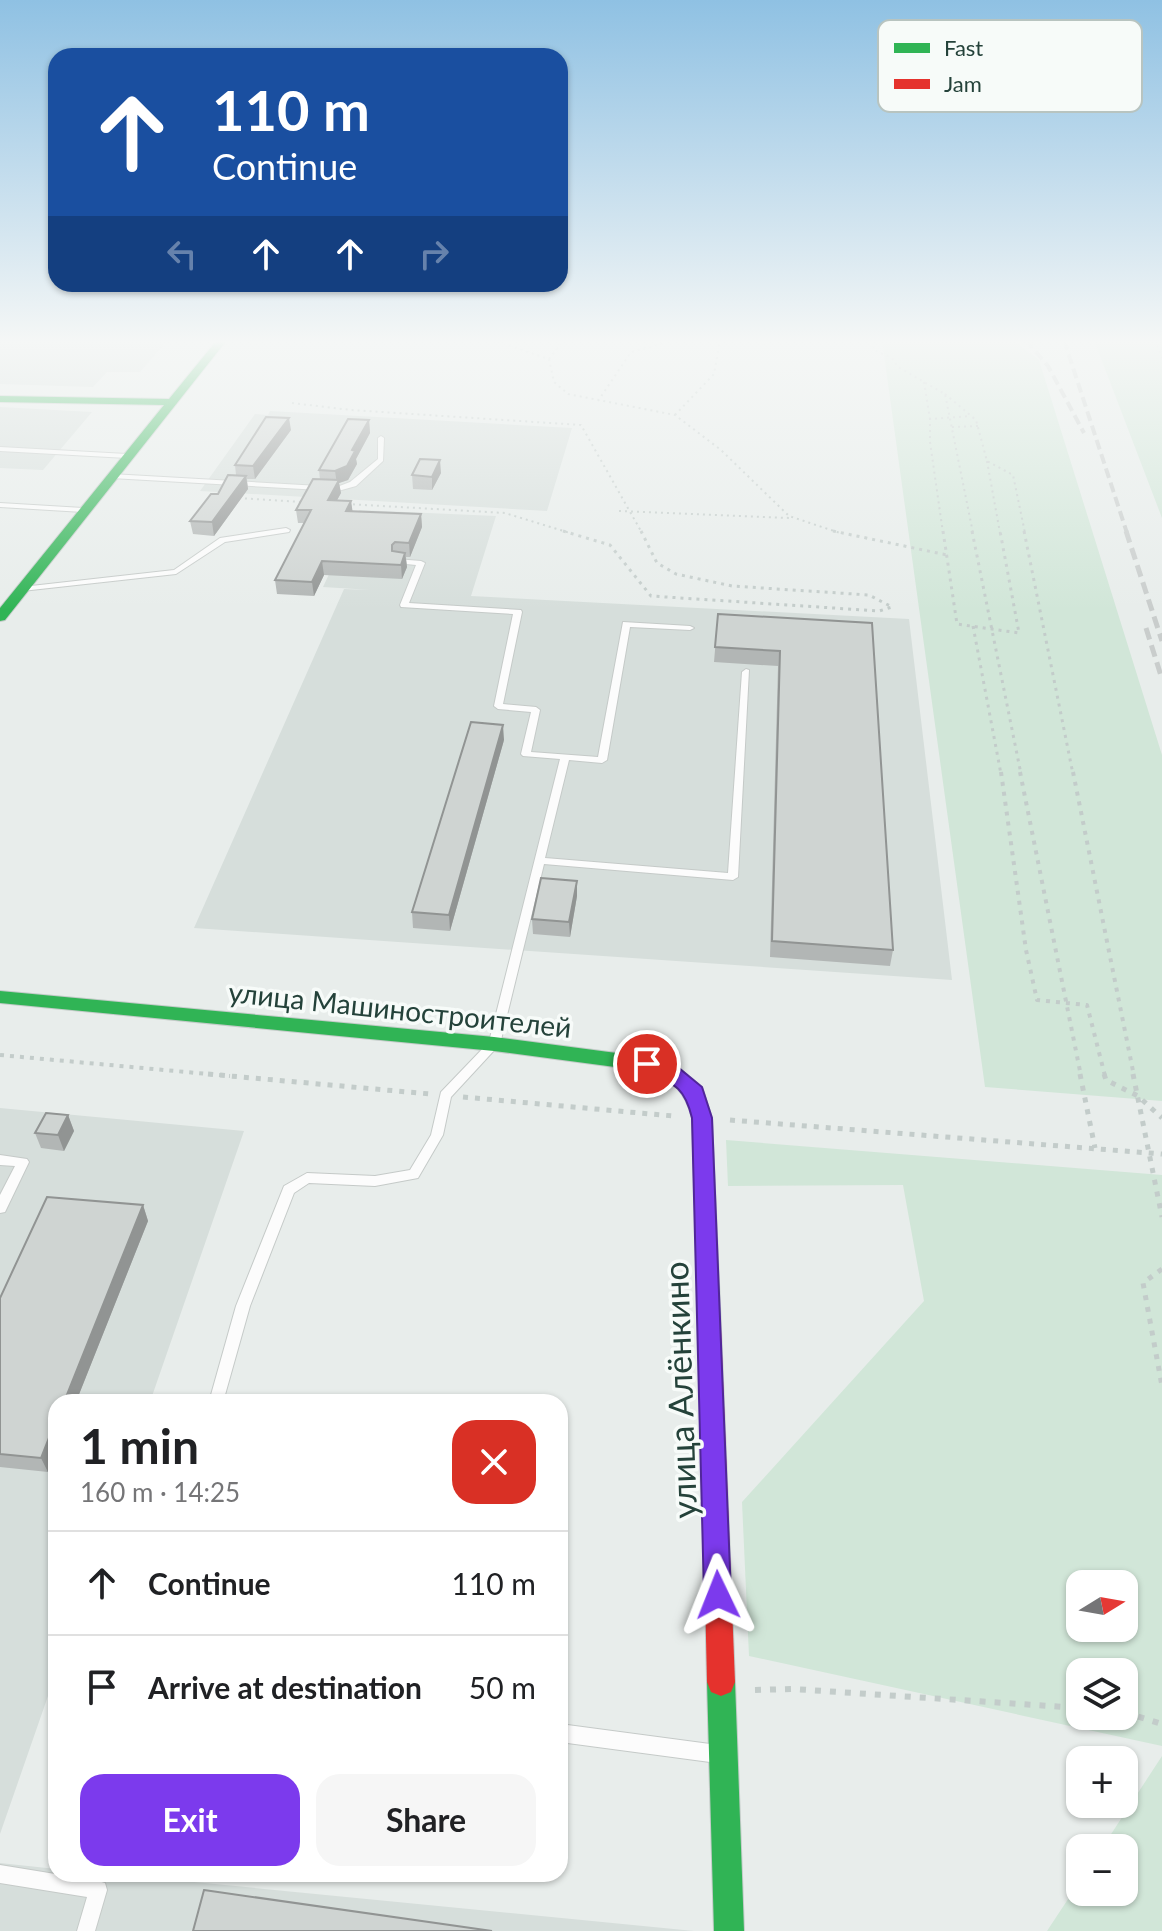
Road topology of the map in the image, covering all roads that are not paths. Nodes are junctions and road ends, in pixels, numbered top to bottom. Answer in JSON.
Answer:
{"nodes":[{"id":1,"x":149,"y":430,"type":"edge"},
{"id":2,"x":381,"y":438,"type":"dead end"},
{"id":3,"x":0,"y":449,"type":"edge"},
{"id":4,"x":127,"y":456,"type":"junction"},
{"id":5,"x":111,"y":476,"type":"junction"},
{"id":6,"x":0,"y":505,"type":"edge"},
{"id":7,"x":83,"y":510,"type":"junction"},
{"id":8,"x":286,"y":530,"type":"dead end"},
{"id":9,"x":399,"y":561,"type":"edge"},
{"id":10,"x":22,"y":589,"type":"junction"},
{"id":11,"x":0,"y":617,"type":"edge"},
{"id":12,"x":690,"y":628,"type":"dead end"},
{"id":13,"x":746,"y":672,"type":"dead end"},
{"id":14,"x":565,"y":757,"type":"junction"},
{"id":15,"x":540,"y":861,"type":"junction"},
{"id":16,"x":0,"y":997,"type":"edge"},
{"id":17,"x":494,"y":1044,"type":"junction"},
{"id":18,"x":0,"y":1160,"type":"edge"},
{"id":19,"x":705,"y":1182,"type":"joint"},
{"id":20,"x":0,"y":1208,"type":"edge"},
{"id":21,"x":218,"y":1394,"type":"edge"},
{"id":22,"x":568,"y":1734,"type":"edge"},
{"id":23,"x":723,"y":1755,"type":"junction"},
{"id":24,"x":0,"y":1874,"type":"edge"},
{"id":25,"x":48,"y":1882,"type":"edge"},
{"id":26,"x":49,"y":1882,"type":"edge"},
{"id":27,"x":86,"y":1931,"type":"edge"},
{"id":28,"x":729,"y":1931,"type":"edge"}],
"edges":[{"from":1,"to":4,"type":"street"},
{"from":2,"to":5,"type":"lane"},
{"from":3,"to":4,"type":"lane"},
{"from":4,"to":5,"type":"street"},
{"from":5,"to":7,"type":"street"},
{"from":6,"to":7,"type":"lane"},
{"from":7,"to":10,"type":"street"},
{"from":8,"to":10,"type":"lane"},
{"from":9,"to":14,"type":"lane"},
{"from":10,"to":11,"type":"street"},
{"from":12,"to":14,"type":"lane"},
{"from":13,"to":15,"type":"lane"},
{"from":14,"to":15,"type":"lane"},
{"from":15,"to":17,"type":"lane"},
{"from":16,"to":17,"type":"street","name":"улица Машиностроителей"},
{"from":17,"to":19,"type":"street","name":"улица Машиностроителей"},
{"from":17,"to":21,"type":"lane"},
{"from":18,"to":20,"type":"lane"},
{"from":19,"to":23,"type":"street","name":"улица Алёнкино"},
{"from":22,"to":23,"type":"lane"},
{"from":23,"to":28,"type":"street","name":"улица Алёнкино"},
{"from":24,"to":25,"type":"lane"},
{"from":26,"to":27,"type":"lane"}]}
